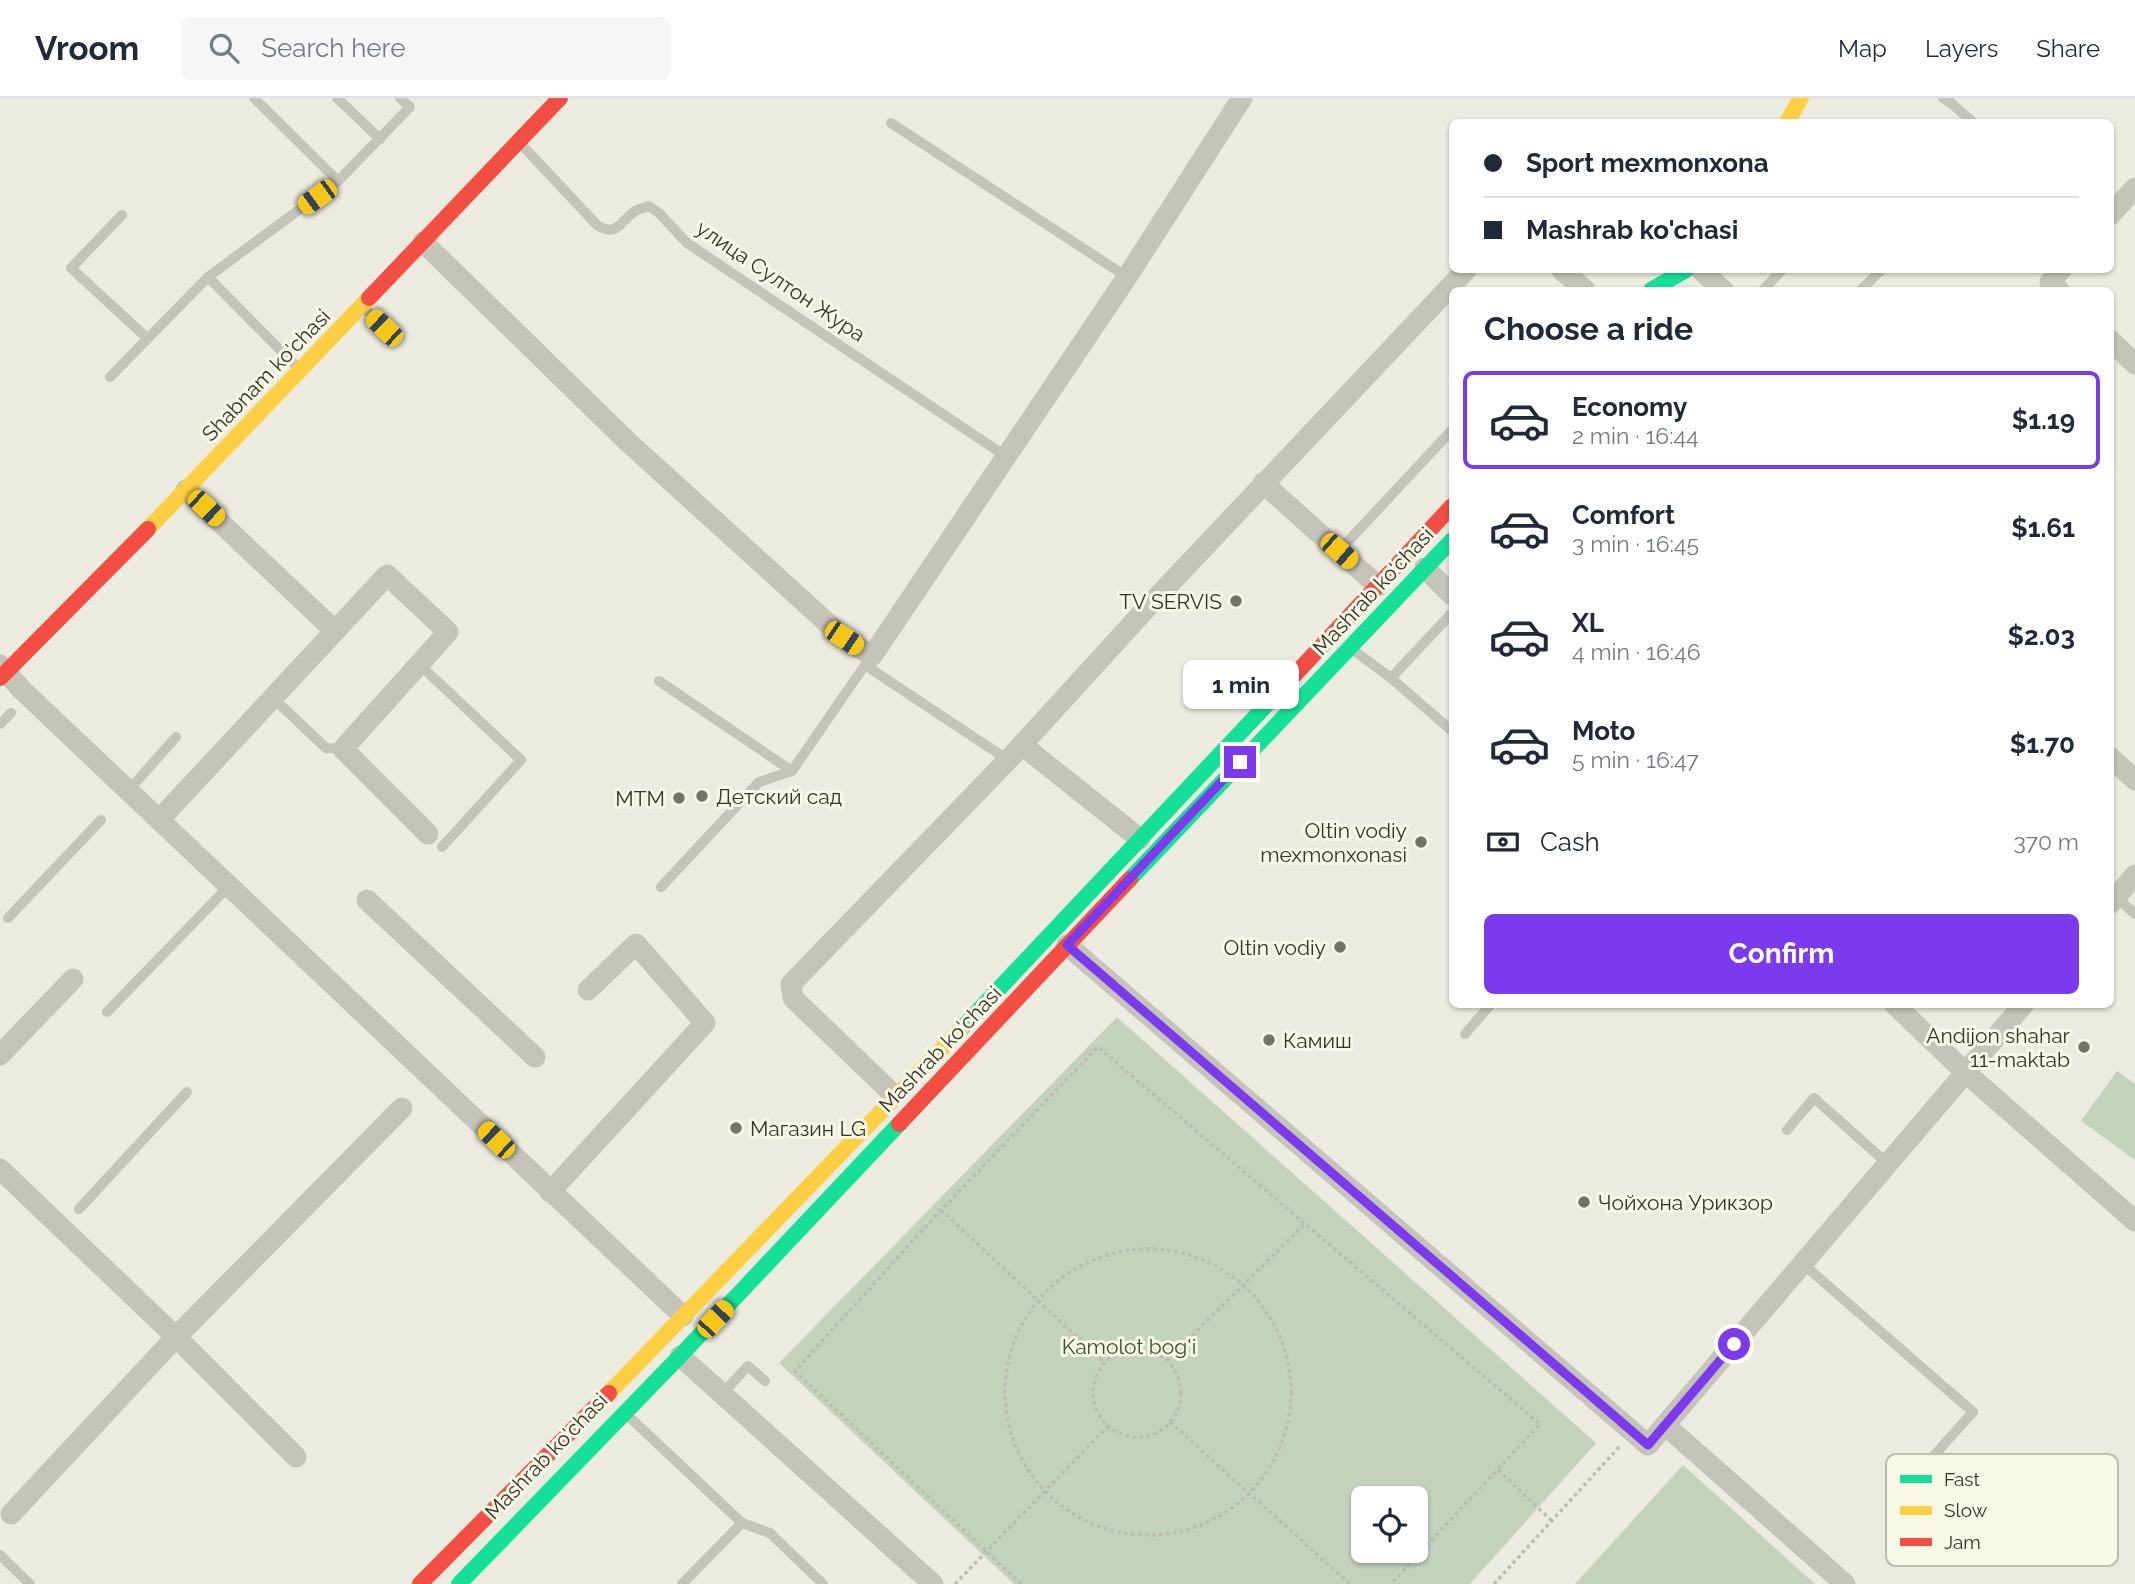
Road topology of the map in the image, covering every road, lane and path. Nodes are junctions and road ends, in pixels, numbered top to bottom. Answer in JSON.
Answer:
{"nodes":[{"id":1,"x":254,"y":98,"type":"edge"},
{"id":2,"x":337,"y":98,"type":"edge"},
{"id":3,"x":400,"y":98,"type":"edge"},
{"id":4,"x":560,"y":98,"type":"edge"},
{"id":5,"x":1242,"y":98,"type":"edge"},
{"id":6,"x":1801,"y":98,"type":"edge"},
{"id":7,"x":1943,"y":98,"type":"edge"},
{"id":8,"x":1789,"y":119,"type":"edge"},
{"id":9,"x":1970,"y":119,"type":"edge"},
{"id":10,"x":891,"y":123,"type":"dead end"},
{"id":11,"x":380,"y":139,"type":"junction"},
{"id":12,"x":519,"y":142,"type":"junction"},
{"id":13,"x":338,"y":181,"type":"junction"},
{"id":14,"x":2135,"y":188,"type":"edge"},
{"id":15,"x":2114,"y":211,"type":"edge"},
{"id":16,"x":122,"y":215,"type":"dead end"},
{"id":17,"x":423,"y":242,"type":"junction"},
{"id":18,"x":1463,"y":273,"type":"edge"},
{"id":19,"x":1565,"y":273,"type":"edge"},
{"id":20,"x":1680,"y":273,"type":"edge"},
{"id":21,"x":1705,"y":273,"type":"edge"},
{"id":22,"x":1779,"y":273,"type":"edge"},
{"id":23,"x":1878,"y":273,"type":"edge"},
{"id":24,"x":208,"y":277,"type":"junction"},
{"id":25,"x":1126,"y":277,"type":"junction"},
{"id":26,"x":1450,"y":287,"type":"edge"},
{"id":27,"x":1580,"y":287,"type":"edge"},
{"id":28,"x":1654,"y":287,"type":"edge"},
{"id":29,"x":1720,"y":287,"type":"edge"},
{"id":30,"x":1766,"y":287,"type":"edge"},
{"id":31,"x":1864,"y":287,"type":"edge"},
{"id":32,"x":1449,"y":288,"type":"edge"},
{"id":33,"x":362,"y":306,"type":"junction"},
{"id":34,"x":384,"y":328,"type":"dead end"},
{"id":35,"x":147,"y":338,"type":"junction"},
{"id":36,"x":2114,"y":344,"type":"edge"},
{"id":37,"x":2135,"y":364,"type":"edge"},
{"id":38,"x":300,"y":370,"type":"junction"},
{"id":39,"x":110,"y":377,"type":"dead end"},
{"id":40,"x":1449,"y":433,"type":"edge"},
{"id":41,"x":1007,"y":457,"type":"junction"},
{"id":42,"x":1263,"y":483,"type":"junction"},
{"id":43,"x":186,"y":490,"type":"junction"},
{"id":44,"x":1449,"y":509,"type":"edge"},
{"id":45,"x":1449,"y":543,"type":"edge"},
{"id":46,"x":1339,"y":551,"type":"junction"},
{"id":47,"x":1425,"y":568,"type":"junction"},
{"id":48,"x":1378,"y":586,"type":"junction"},
{"id":49,"x":1449,"y":592,"type":"edge"},
{"id":50,"x":1449,"y":616,"type":"edge"},
{"id":51,"x":335,"y":631,"type":"junction"},
{"id":52,"x":1349,"y":647,"type":"junction"},
{"id":53,"x":869,"y":661,"type":"junction"},
{"id":54,"x":420,"y":665,"type":"junction"},
{"id":55,"x":2,"y":672,"type":"edge"},
{"id":56,"x":1391,"y":678,"type":"junction"},
{"id":57,"x":659,"y":681,"type":"dead end"},
{"id":58,"x":1284,"y":688,"type":"junction"},
{"id":59,"x":273,"y":698,"type":"junction"},
{"id":60,"x":1298,"y":701,"type":"junction"},
{"id":61,"x":10,"y":713,"type":"dead end"},
{"id":62,"x":0,"y":724,"type":"edge"},
{"id":63,"x":1449,"y":728,"type":"edge"},
{"id":64,"x":176,"y":737,"type":"dead end"},
{"id":65,"x":342,"y":749,"type":"junction"},
{"id":66,"x":1015,"y":752,"type":"junction"},
{"id":67,"x":2114,"y":761,"type":"edge"},
{"id":68,"x":792,"y":771,"type":"junction"},
{"id":69,"x":2135,"y":780,"type":"edge"},
{"id":70,"x":128,"y":790,"type":"junction"},
{"id":71,"x":101,"y":820,"type":"dead end"},
{"id":72,"x":159,"y":820,"type":"junction"},
{"id":73,"x":1140,"y":839,"type":"junction"},
{"id":74,"x":435,"y":841,"type":"joint"},
{"id":75,"x":2135,"y":876,"type":"edge"},
{"id":76,"x":229,"y":887,"type":"junction"},
{"id":77,"x":661,"y":887,"type":"dead end"},
{"id":78,"x":367,"y":900,"type":"dead end"},
{"id":79,"x":2114,"y":900,"type":"edge"},
{"id":80,"x":2114,"y":902,"type":"edge"},
{"id":81,"x":2135,"y":914,"type":"edge"},
{"id":82,"x":8,"y":918,"type":"dead end"},
{"id":83,"x":1067,"y":945,"type":"junction"},
{"id":84,"x":73,"y":979,"type":"dead end"},
{"id":85,"x":588,"y":990,"type":"dead end"},
{"id":86,"x":1488,"y":1008,"type":"edge"},
{"id":87,"x":1898,"y":1008,"type":"edge"},
{"id":88,"x":2021,"y":1008,"type":"edge"},
{"id":89,"x":107,"y":1012,"type":"dead end"},
{"id":90,"x":1465,"y":1034,"type":"dead end"},
{"id":91,"x":0,"y":1055,"type":"edge"},
{"id":92,"x":535,"y":1057,"type":"dead end"},
{"id":93,"x":1966,"y":1073,"type":"junction"},
{"id":94,"x":187,"y":1092,"type":"dead end"},
{"id":95,"x":895,"y":1096,"type":"junction"},
{"id":96,"x":402,"y":1108,"type":"dead end"},
{"id":97,"x":1787,"y":1130,"type":"dead end"},
{"id":98,"x":1888,"y":1164,"type":"junction"},
{"id":99,"x":0,"y":1169,"type":"edge"},
{"id":100,"x":550,"y":1192,"type":"junction"},
{"id":101,"x":79,"y":1209,"type":"dead end"},
{"id":102,"x":941,"y":1210,"type":"junction"},
{"id":103,"x":2135,"y":1222,"type":"edge"},
{"id":104,"x":1305,"y":1224,"type":"junction"},
{"id":105,"x":1802,"y":1264,"type":"junction"},
{"id":106,"x":1243,"y":1285,"type":"junction"},
{"id":107,"x":1038,"y":1301,"type":"junction"},
{"id":108,"x":683,"y":1316,"type":"junction"},
{"id":109,"x":176,"y":1337,"type":"junction"},
{"id":110,"x":680,"y":1356,"type":"junction"},
{"id":111,"x":1167,"y":1360,"type":"junction"},
{"id":112,"x":1105,"y":1363,"type":"junction"},
{"id":113,"x":765,"y":1381,"type":"dead end"},
{"id":114,"x":722,"y":1394,"type":"junction"},
{"id":115,"x":625,"y":1413,"type":"junction"},
{"id":116,"x":1170,"y":1422,"type":"junction"},
{"id":117,"x":1665,"y":1425,"type":"junction"},
{"id":118,"x":1108,"y":1426,"type":"junction"},
{"id":119,"x":1633,"y":1432,"type":"junction"},
{"id":120,"x":1935,"y":1454,"type":"edge"},
{"id":121,"x":296,"y":1457,"type":"dead end"},
{"id":122,"x":1498,"y":1470,"type":"junction"},
{"id":123,"x":1045,"y":1491,"type":"junction"},
{"id":124,"x":1250,"y":1494,"type":"junction"},
{"id":125,"x":11,"y":1514,"type":"dead end"},
{"id":126,"x":1552,"y":1521,"type":"junction"},
{"id":127,"x":742,"y":1523,"type":"junction"},
{"id":128,"x":986,"y":1553,"type":"junction"},
{"id":129,"x":0,"y":1555,"type":"edge"},
{"id":130,"x":30,"y":1584,"type":"edge"},
{"id":131,"x":420,"y":1584,"type":"edge"},
{"id":132,"x":459,"y":1584,"type":"edge"},
{"id":133,"x":682,"y":1584,"type":"edge"},
{"id":134,"x":823,"y":1584,"type":"edge"},
{"id":135,"x":933,"y":1584,"type":"edge"},
{"id":136,"x":956,"y":1584,"type":"edge"},
{"id":137,"x":1021,"y":1584,"type":"edge"},
{"id":138,"x":1350,"y":1584,"type":"edge"},
{"id":139,"x":1391,"y":1584,"type":"edge"},
{"id":140,"x":1494,"y":1584,"type":"edge"},
{"id":141,"x":1845,"y":1584,"type":"edge"}],
"edges":[{"from":1,"to":13,"type":"lane"},
{"from":2,"to":11,"type":"lane"},
{"from":3,"to":11,"type":"lane"},
{"from":4,"to":12,"type":"main road","name":"Shabnam ko'chasi"},
{"from":5,"to":25,"type":"street"},
{"from":6,"to":8,"type":"main road"},
{"from":7,"to":9,"type":"lane"},
{"from":10,"to":25,"type":"lane"},
{"from":11,"to":13,"type":"lane"},
{"from":12,"to":17,"type":"main road","name":"Shabnam ko'chasi"},
{"from":12,"to":41,"type":"lane","name":"улица Султон Жура"},
{"from":13,"to":24,"type":"lane"},
{"from":14,"to":15,"type":"street"},
{"from":16,"to":35,"type":"lane"},
{"from":17,"to":33,"type":"main road","name":"Shabnam ko'chasi"},
{"from":17,"to":53,"type":"street"},
{"from":18,"to":26,"type":"street"},
{"from":19,"to":27,"type":"street"},
{"from":20,"to":28,"type":"main road"},
{"from":21,"to":29,"type":"street"},
{"from":22,"to":30,"type":"lane"},
{"from":23,"to":31,"type":"lane"},
{"from":24,"to":35,"type":"lane"},
{"from":24,"to":38,"type":"lane"},
{"from":25,"to":41,"type":"street"},
{"from":32,"to":42,"type":"street"},
{"from":33,"to":34,"type":"lane"},
{"from":33,"to":38,"type":"main road","name":"Shabnam ko'chasi"},
{"from":35,"to":39,"type":"lane"},
{"from":36,"to":37,"type":"street"},
{"from":38,"to":43,"type":"main road","name":"Shabnam ko'chasi"},
{"from":40,"to":46,"type":"lane"},
{"from":41,"to":53,"type":"street"},
{"from":42,"to":46,"type":"street"},
{"from":42,"to":66,"type":"street"},
{"from":43,"to":51,"type":"street"},
{"from":43,"to":55,"type":"main road","name":"Shabnam ko'chasi"},
{"from":44,"to":48,"type":"main road","name":"Mashrab ko'chasi"},
{"from":45,"to":47,"type":"main road","name":"Mashrab ko'chasi"},
{"from":46,"to":48,"type":"street"},
{"from":47,"to":49,"type":"street"},
{"from":47,"to":52,"type":"main road","name":"Mashrab ko'chasi"},
{"from":48,"to":58,"type":"main road","name":"Mashrab ko'chasi"},
{"from":50,"to":56,"type":"lane"},
{"from":51,"to":54,"type":"street"},
{"from":51,"to":59,"type":"street"},
{"from":52,"to":56,"type":"lane"},
{"from":52,"to":60,"type":"main road","name":"Mashrab ko'chasi"},
{"from":53,"to":66,"type":"lane"},
{"from":53,"to":68,"type":"lane"},
{"from":54,"to":65,"type":"street"},
{"from":54,"to":74,"type":"lane"},
{"from":55,"to":70,"type":"street"},
{"from":56,"to":63,"type":"lane"},
{"from":57,"to":68,"type":"lane"},
{"from":58,"to":60,"type":"main road"},
{"from":58,"to":73,"type":"main road","name":"Mashrab ko'chasi"},
{"from":59,"to":65,"type":"lane"},
{"from":59,"to":72,"type":"street"},
{"from":60,"to":83,"type":"main road","name":"Mashrab ko'chasi"},
{"from":61,"to":62,"type":"lane"},
{"from":64,"to":70,"type":"lane"},
{"from":65,"to":74,"type":"street"},
{"from":66,"to":73,"type":"street"},
{"from":66,"to":95,"type":"street"},
{"from":67,"to":69,"type":"street"},
{"from":68,"to":77,"type":"lane"},
{"from":70,"to":72,"type":"street"},
{"from":71,"to":82,"type":"lane"},
{"from":72,"to":76,"type":"street"},
{"from":73,"to":95,"type":"main road","name":"Mashrab ko'chasi"},
{"from":75,"to":79,"type":"street"},
{"from":76,"to":89,"type":"lane"},
{"from":76,"to":100,"type":"street"},
{"from":78,"to":92,"type":"street"},
{"from":80,"to":81,"type":"lane"},
{"from":83,"to":110,"type":"main road","name":"Mashrab ko'chasi"},
{"from":83,"to":119,"type":"street"},
{"from":84,"to":91,"type":"street"},
{"from":85,"to":100,"type":"street"},
{"from":86,"to":90,"type":"lane"},
{"from":87,"to":93,"type":"street"},
{"from":88,"to":93,"type":"street"},
{"from":93,"to":98,"type":"street"},
{"from":93,"to":103,"type":"street"},
{"from":94,"to":101,"type":"lane"},
{"from":95,"to":108,"type":"main road","name":"Mashrab ko'chasi"},
{"from":96,"to":109,"type":"street"},
{"from":97,"to":98,"type":"lane"},
{"from":98,"to":105,"type":"street"},
{"from":99,"to":109,"type":"street"},
{"from":100,"to":108,"type":"street"},
{"from":102,"to":104,"type":"path"},
{"from":102,"to":107,"type":"path"},
{"from":102,"to":128,"type":"path"},
{"from":104,"to":106,"type":"path"},
{"from":104,"to":122,"type":"path"},
{"from":105,"to":117,"type":"street"},
{"from":105,"to":120,"type":"lane"},
{"from":106,"to":107,"type":"path"},
{"from":106,"to":111,"type":"path"},
{"from":106,"to":124,"type":"path"},
{"from":107,"to":112,"type":"path"},
{"from":107,"to":123,"type":"path"},
{"from":108,"to":131,"type":"main road","name":"Mashrab ko'chasi"},
{"from":109,"to":121,"type":"street"},
{"from":109,"to":125,"type":"street"},
{"from":110,"to":114,"type":"street"},
{"from":110,"to":115,"type":"main road","name":"Mashrab ko'chasi"},
{"from":111,"to":112,"type":"path"},
{"from":111,"to":116,"type":"path"},
{"from":112,"to":118,"type":"path"},
{"from":113,"to":114,"type":"lane"},
{"from":114,"to":135,"type":"street"},
{"from":115,"to":127,"type":"lane"},
{"from":115,"to":132,"type":"main road","name":"Mashrab ko'chasi"},
{"from":116,"to":118,"type":"path"},
{"from":116,"to":124,"type":"path"},
{"from":117,"to":119,"type":"street"},
{"from":117,"to":141,"type":"street"},
{"from":118,"to":123,"type":"path"},
{"from":119,"to":126,"type":"path"},
{"from":122,"to":126,"type":"path"},
{"from":122,"to":139,"type":"path"},
{"from":123,"to":124,"type":"path"},
{"from":123,"to":128,"type":"path"},
{"from":124,"to":138,"type":"path"},
{"from":126,"to":140,"type":"path"},
{"from":127,"to":133,"type":"lane"},
{"from":127,"to":134,"type":"lane"},
{"from":128,"to":136,"type":"path"},
{"from":128,"to":137,"type":"path"},
{"from":129,"to":130,"type":"lane"}]}
